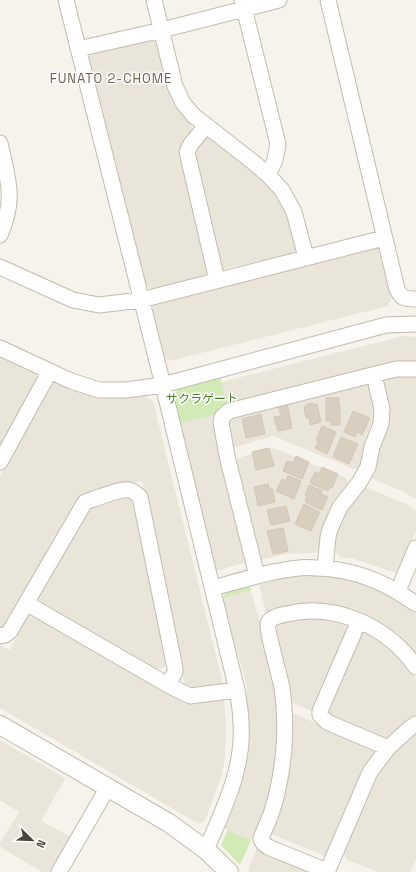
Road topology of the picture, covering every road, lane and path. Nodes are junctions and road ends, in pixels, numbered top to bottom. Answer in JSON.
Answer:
{"nodes":[{"id":1,"x":66,"y":0,"type":"edge"},
{"id":2,"x":154,"y":0,"type":"edge"},
{"id":3,"x":279,"y":0,"type":"edge"},
{"id":4,"x":328,"y":0,"type":"edge"},
{"id":5,"x":243,"y":5,"type":"edge"},
{"id":6,"x":162,"y":30,"type":"junction"},
{"id":7,"x":78,"y":49,"type":"junction"},
{"id":8,"x":206,"y":126,"type":"junction"},
{"id":9,"x":0,"y":143,"type":"edge"},
{"id":10,"x":268,"y":175,"type":"junction"},
{"id":11,"x":0,"y":235,"type":"edge"},
{"id":12,"x":384,"y":238,"type":"junction"},
{"id":13,"x":306,"y":257,"type":"junction"},
{"id":14,"x":0,"y":267,"type":"edge"},
{"id":15,"x":217,"y":280,"type":"junction"},
{"id":16,"x":416,"y":299,"type":"edge"},
{"id":17,"x":141,"y":300,"type":"junction"},
{"id":18,"x":416,"y":324,"type":"edge"},
{"id":19,"x":0,"y":348,"type":"edge"},
{"id":20,"x":416,"y":369,"type":"edge"},
{"id":21,"x":50,"y":371,"type":"junction"},
{"id":22,"x":374,"y":375,"type":"junction"},
{"id":23,"x":163,"y":385,"type":"junction"},
{"id":24,"x":0,"y":462,"type":"edge"},
{"id":25,"x":416,"y":548,"type":"edge"},
{"id":26,"x":325,"y":568,"type":"junction"},
{"id":27,"x":257,"y":576,"type":"junction"},
{"id":28,"x":214,"y":588,"type":"junction"},
{"id":29,"x":398,"y":591,"type":"junction"},
{"id":30,"x":26,"y":603,"type":"junction"},
{"id":31,"x":416,"y":604,"type":"edge"},
{"id":32,"x":359,"y":621,"type":"junction"},
{"id":33,"x":0,"y":636,"type":"edge"},
{"id":34,"x":416,"y":667,"type":"edge"},
{"id":35,"x":168,"y":686,"type":"junction"},
{"id":36,"x":237,"y":690,"type":"junction"},
{"id":37,"x":416,"y":724,"type":"edge"},
{"id":38,"x":0,"y":725,"type":"edge"},
{"id":39,"x":388,"y":748,"type":"junction"},
{"id":40,"x":108,"y":787,"type":"junction"},
{"id":41,"x":206,"y":850,"type":"junction"},
{"id":42,"x":59,"y":872,"type":"edge"},
{"id":43,"x":229,"y":872,"type":"edge"},
{"id":44,"x":327,"y":872,"type":"edge"}],
"edges":[{"from":1,"to":7,"type":"street"},
{"from":2,"to":6,"type":"street"},
{"from":3,"to":5,"type":"street"},
{"from":4,"to":12,"type":"street"},
{"from":5,"to":6,"type":"street"},
{"from":5,"to":10,"type":"street"},
{"from":6,"to":7,"type":"street"},
{"from":6,"to":8,"type":"street"},
{"from":7,"to":17,"type":"street"},
{"from":8,"to":10,"type":"street"},
{"from":8,"to":15,"type":"street"},
{"from":9,"to":11,"type":"street"},
{"from":10,"to":13,"type":"street"},
{"from":12,"to":13,"type":"street"},
{"from":12,"to":16,"type":"street"},
{"from":13,"to":15,"type":"street"},
{"from":14,"to":17,"type":"street"},
{"from":15,"to":17,"type":"street"},
{"from":17,"to":23,"type":"street"},
{"from":18,"to":23,"type":"street"},
{"from":19,"to":21,"type":"street"},
{"from":20,"to":22,"type":"street"},
{"from":21,"to":23,"type":"street"},
{"from":21,"to":24,"type":"street"},
{"from":22,"to":26,"type":"street"},
{"from":22,"to":27,"type":"street"},
{"from":23,"to":28,"type":"street"},
{"from":25,"to":29,"type":"street"},
{"from":26,"to":27,"type":"street"},
{"from":26,"to":29,"type":"street"},
{"from":27,"to":28,"type":"street"},
{"from":28,"to":36,"type":"street"},
{"from":29,"to":31,"type":"street"},
{"from":30,"to":33,"type":"street"},
{"from":30,"to":35,"type":"street"},
{"from":30,"to":35,"type":"street"},
{"from":32,"to":34,"type":"street"},
{"from":32,"to":39,"type":"street"},
{"from":32,"to":44,"type":"street"},
{"from":35,"to":36,"type":"street"},
{"from":36,"to":41,"type":"street"},
{"from":37,"to":39,"type":"street"},
{"from":38,"to":40,"type":"street"},
{"from":39,"to":44,"type":"street"},
{"from":40,"to":41,"type":"street"},
{"from":40,"to":42,"type":"street"},
{"from":41,"to":43,"type":"street"}]}
